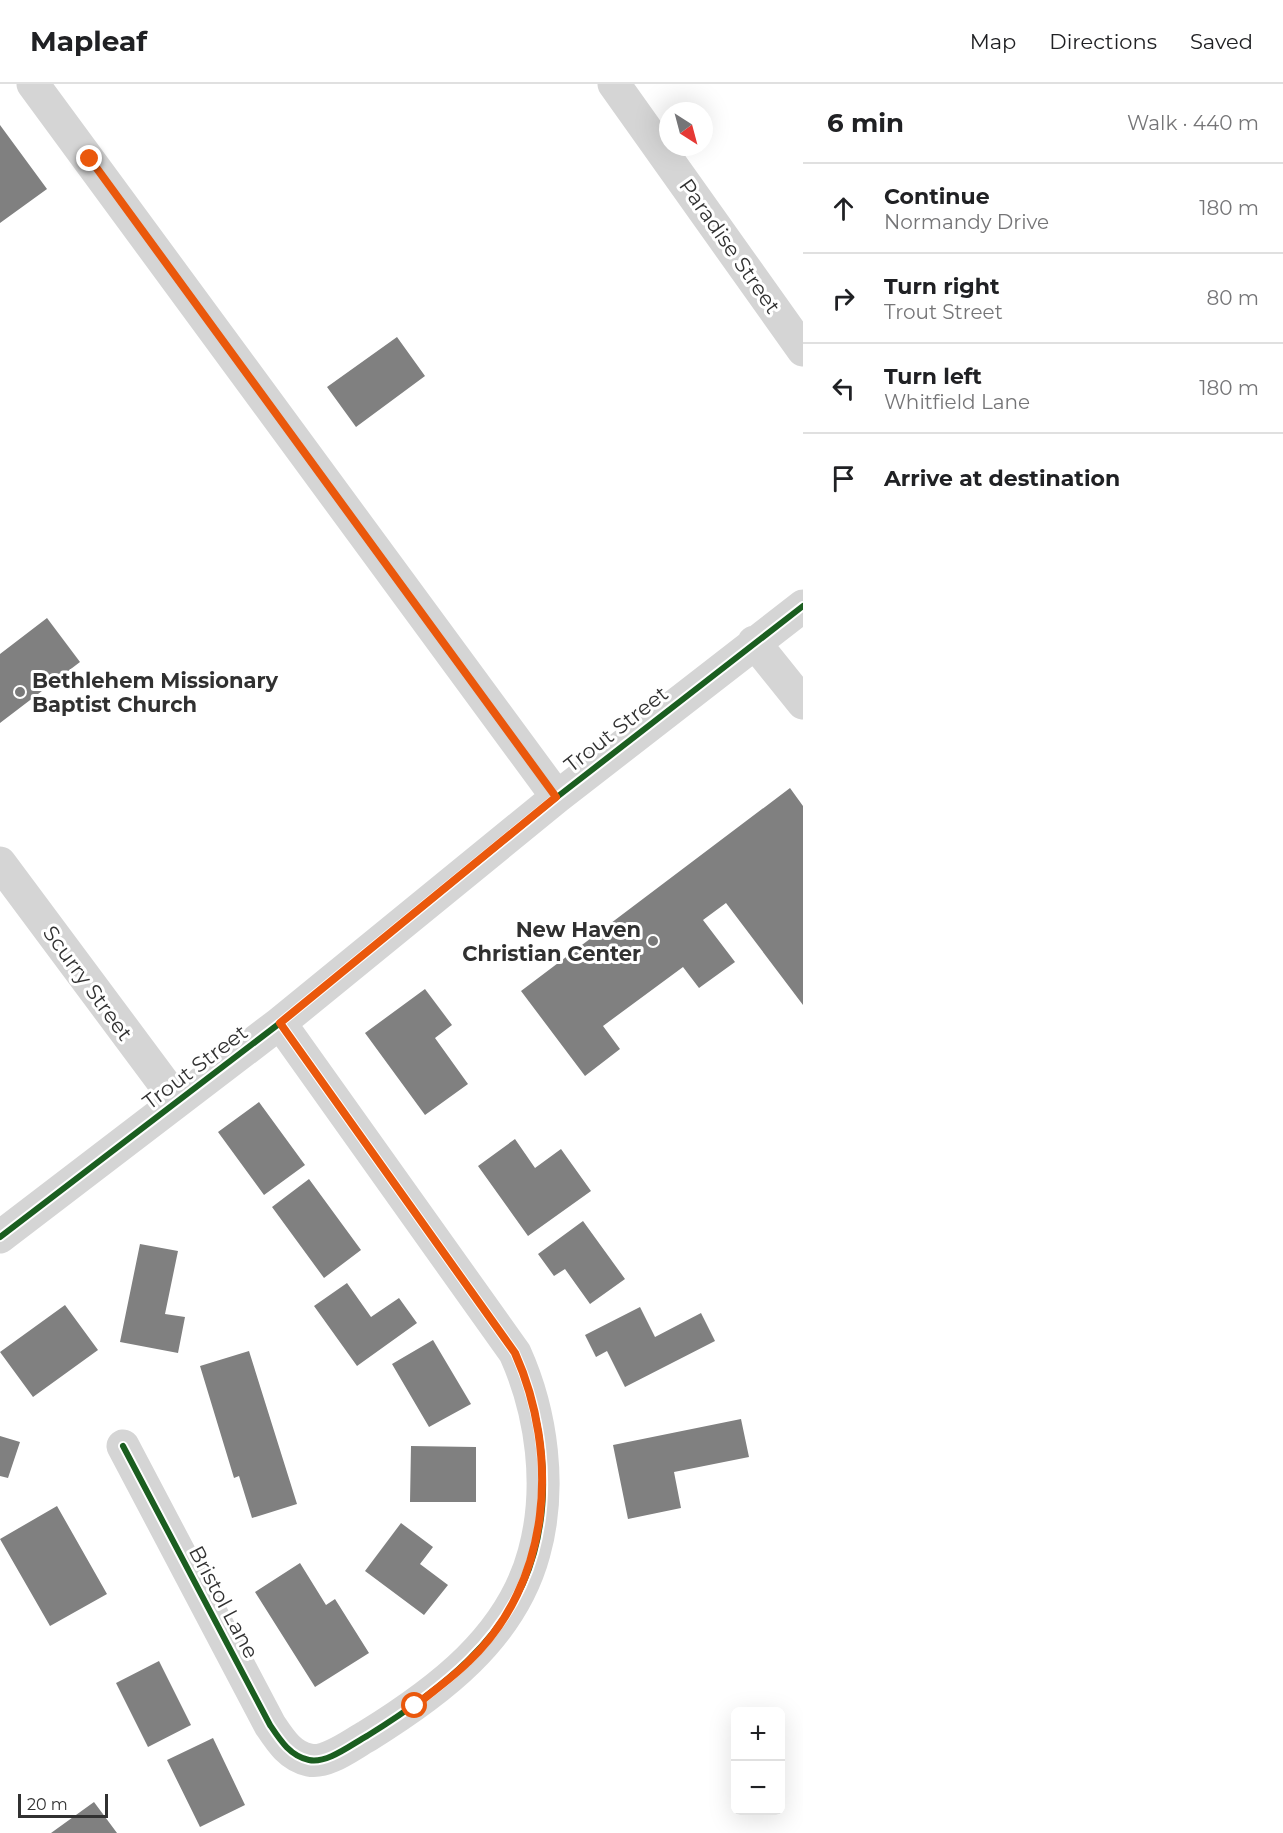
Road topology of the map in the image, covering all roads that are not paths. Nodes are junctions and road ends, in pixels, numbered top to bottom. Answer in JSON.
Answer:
{"nodes":[{"id":1,"x":33,"y":84,"type":"edge"},
{"id":2,"x":614,"y":84,"type":"edge"},
{"id":3,"x":803,"y":350,"type":"edge"},
{"id":4,"x":803,"y":606,"type":"edge"},
{"id":5,"x":754,"y":642,"type":"junction"},
{"id":6,"x":803,"y":703,"type":"edge"},
{"id":7,"x":556,"y":797,"type":"junction"},
{"id":8,"x":0,"y":864,"type":"edge"},
{"id":9,"x":280,"y":1023,"type":"junction"},
{"id":10,"x":177,"y":1101,"type":"junction"},
{"id":11,"x":0,"y":1238,"type":"edge"},
{"id":12,"x":123,"y":1446,"type":"dead end"}],
"edges":[{"from":1,"to":7,"type":"street"},
{"from":2,"to":3,"type":"street","name":"Paradise Street"},
{"from":4,"to":5,"type":"street","name":"Trout Street"},
{"from":5,"to":6,"type":"street"},
{"from":5,"to":7,"type":"street","name":"Trout Street"},
{"from":7,"to":9,"type":"street","name":"Trout Street"},
{"from":8,"to":10,"type":"street","name":"Scurry Street"},
{"from":9,"to":10,"type":"street","name":"Trout Street"},
{"from":9,"to":12,"type":"street","name":"Bristol Lane"},
{"from":10,"to":11,"type":"street","name":"Trout Street"}]}
